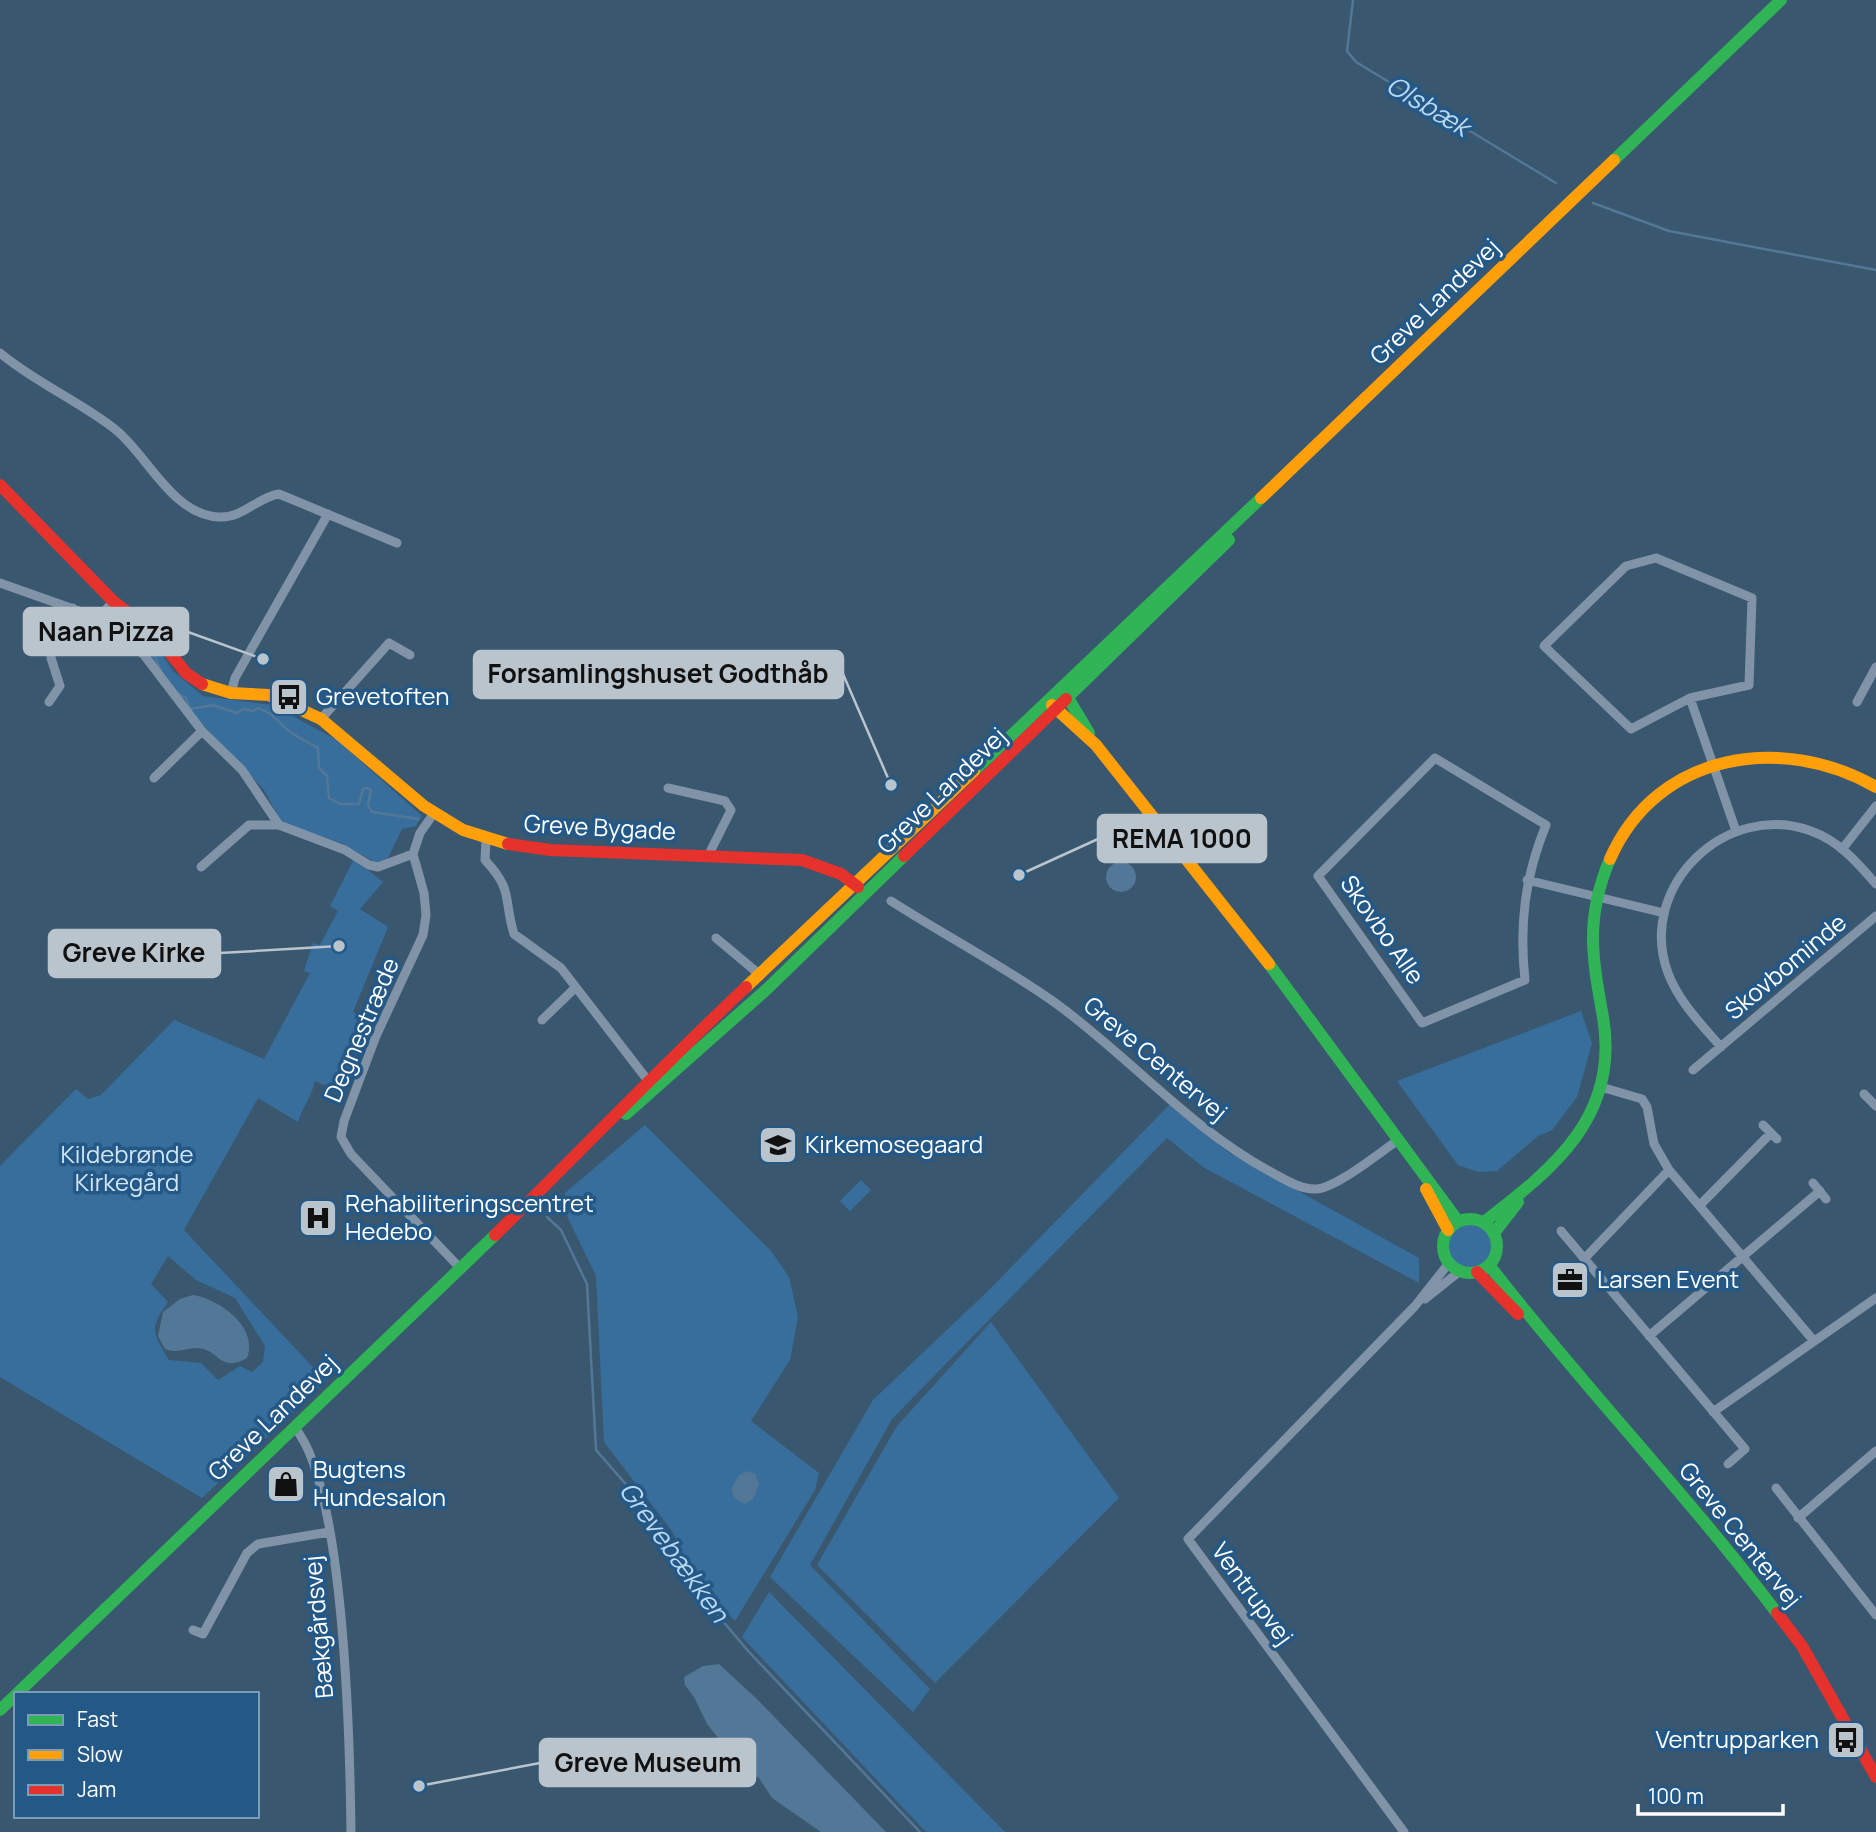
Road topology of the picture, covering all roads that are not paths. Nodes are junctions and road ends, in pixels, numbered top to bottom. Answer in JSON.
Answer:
{"nodes":[{"id":1,"x":1781,"y":0,"type":"edge"},
{"id":2,"x":0,"y":352,"type":"edge"},
{"id":3,"x":0,"y":485,"type":"edge"},
{"id":4,"x":328,"y":514,"type":"junction"},
{"id":5,"x":397,"y":544,"type":"dead end"},
{"id":6,"x":0,"y":583,"type":"edge"},
{"id":7,"x":113,"y":601,"type":"junction"},
{"id":8,"x":73,"y":608,"type":"junction"},
{"id":9,"x":99,"y":618,"type":"junction"},
{"id":10,"x":410,"y":655,"type":"dead end"},
{"id":11,"x":1876,"y":667,"type":"edge"},
{"id":12,"x":231,"y":693,"type":"junction"},
{"id":13,"x":1065,"y":694,"type":"junction"},
{"id":14,"x":1690,"y":698,"type":"junction"},
{"id":15,"x":50,"y":702,"type":"dead end"},
{"id":16,"x":1857,"y":702,"type":"dead end"},
{"id":17,"x":1053,"y":705,"type":"junction"},
{"id":18,"x":321,"y":719,"type":"junction"},
{"id":19,"x":202,"y":731,"type":"junction"},
{"id":20,"x":1096,"y":745,"type":"junction"},
{"id":21,"x":1713,"y":765,"type":"junction"},
{"id":22,"x":155,"y":778,"type":"dead end"},
{"id":23,"x":1876,"y":787,"type":"edge"},
{"id":24,"x":668,"y":788,"type":"dead end"},
{"id":25,"x":1876,"y":806,"type":"edge"},
{"id":26,"x":434,"y":813,"type":"junction"},
{"id":27,"x":279,"y":825,"type":"junction"},
{"id":28,"x":1736,"y":831,"type":"junction"},
{"id":29,"x":486,"y":839,"type":"junction"},
{"id":30,"x":1843,"y":848,"type":"junction"},
{"id":31,"x":412,"y":854,"type":"junction"},
{"id":32,"x":709,"y":854,"type":"junction"},
{"id":33,"x":201,"y":867,"type":"dead end"},
{"id":34,"x":1527,"y":880,"type":"junction"},
{"id":35,"x":852,"y":883,"type":"junction"},
{"id":36,"x":1876,"y":884,"type":"edge"},
{"id":37,"x":866,"y":894,"type":"junction"},
{"id":38,"x":1596,"y":897,"type":"junction"},
{"id":39,"x":891,"y":901,"type":"dead end"},
{"id":40,"x":1664,"y":913,"type":"junction"},
{"id":41,"x":1876,"y":916,"type":"edge"},
{"id":42,"x":716,"y":938,"type":"dead end"},
{"id":43,"x":759,"y":974,"type":"junction"},
{"id":44,"x":575,"y":988,"type":"junction"},
{"id":45,"x":542,"y":1020,"type":"dead end"},
{"id":46,"x":1721,"y":1047,"type":"junction"},
{"id":47,"x":1693,"y":1069,"type":"dead end"},
{"id":48,"x":651,"y":1084,"type":"junction"},
{"id":49,"x":1601,"y":1087,"type":"junction"},
{"id":50,"x":1864,"y":1094,"type":"dead end"},
{"id":51,"x":1876,"y":1107,"type":"edge"},
{"id":52,"x":1770,"y":1132,"type":"dead end"},
{"id":53,"x":1397,"y":1141,"type":"junction"},
{"id":54,"x":1410,"y":1158,"type":"junction"},
{"id":55,"x":1669,"y":1170,"type":"junction"},
{"id":56,"x":1813,"y":1183,"type":"dead end"},
{"id":57,"x":1529,"y":1188,"type":"junction"},
{"id":58,"x":1700,"y":1205,"type":"junction"},
{"id":59,"x":1458,"y":1221,"type":"junction"},
{"id":60,"x":1484,"y":1222,"type":"junction"},
{"id":61,"x":1448,"y":1230,"type":"junction"},
{"id":62,"x":1561,"y":1231,"type":"dead end"},
{"id":63,"x":1494,"y":1233,"type":"junction"},
{"id":64,"x":1743,"y":1256,"type":"junction"},
{"id":65,"x":1584,"y":1259,"type":"junction"},
{"id":66,"x":1449,"y":1263,"type":"junction"},
{"id":67,"x":1489,"y":1265,"type":"junction"},
{"id":68,"x":460,"y":1268,"type":"junction"},
{"id":69,"x":1461,"y":1272,"type":"junction"},
{"id":70,"x":1477,"y":1272,"type":"junction"},
{"id":71,"x":1876,"y":1298,"type":"edge"},
{"id":72,"x":1415,"y":1306,"type":"junction"},
{"id":73,"x":1545,"y":1336,"type":"junction"},
{"id":74,"x":1649,"y":1336,"type":"junction"},
{"id":75,"x":1814,"y":1341,"type":"junction"},
{"id":76,"x":1713,"y":1412,"type":"junction"},
{"id":77,"x":294,"y":1427,"type":"junction"},
{"id":78,"x":1876,"y":1451,"type":"edge"},
{"id":79,"x":1728,"y":1464,"type":"dead end"},
{"id":80,"x":1776,"y":1488,"type":"dead end"},
{"id":81,"x":1798,"y":1518,"type":"junction"},
{"id":82,"x":329,"y":1532,"type":"junction"},
{"id":83,"x":1876,"y":1615,"type":"edge"},
{"id":84,"x":193,"y":1630,"type":"dead end"},
{"id":85,"x":18,"y":1692,"type":"edge"},
{"id":86,"x":1876,"y":1777,"type":"edge"},
{"id":87,"x":351,"y":1832,"type":"edge"},
{"id":88,"x":1404,"y":1832,"type":"edge"}],
"edges":[{"from":1,"to":13,"type":"street","name":"Greve Landevej"},
{"from":2,"to":4,"type":"street"},
{"from":3,"to":7,"type":"street","name":"Greve Bygade"},
{"from":4,"to":5,"type":"street"},
{"from":4,"to":12,"type":"street"},
{"from":6,"to":8,"type":"street"},
{"from":7,"to":9,"type":"street"},
{"from":7,"to":12,"type":"street","name":"Greve Bygade"},
{"from":8,"to":9,"type":"street"},
{"from":8,"to":15,"type":"street"},
{"from":9,"to":19,"type":"street"},
{"from":10,"to":18,"type":"street"},
{"from":11,"to":16,"type":"street"},
{"from":12,"to":18,"type":"street","name":"Greve Bygade"},
{"from":13,"to":17,"type":"street","name":"Greve Landevej"},
{"from":13,"to":20,"type":"street"},
{"from":14,"to":14,"type":"street"},
{"from":14,"to":21,"type":"street"},
{"from":17,"to":20,"type":"street"},
{"from":17,"to":35,"type":"street","name":"Greve Landevej"},
{"from":17,"to":37,"type":"street","name":"Greve Landevej"},
{"from":18,"to":26,"type":"street","name":"Greve Bygade"},
{"from":19,"to":22,"type":"street"},
{"from":19,"to":27,"type":"street"},
{"from":20,"to":53,"type":"street"},
{"from":21,"to":23,"type":"street"},
{"from":21,"to":28,"type":"street"},
{"from":21,"to":38,"type":"street"},
{"from":24,"to":32,"type":"street"},
{"from":25,"to":30,"type":"street"},
{"from":26,"to":29,"type":"street","name":"Greve Bygade"},
{"from":26,"to":31,"type":"street"},
{"from":27,"to":31,"type":"street"},
{"from":27,"to":33,"type":"street"},
{"from":28,"to":30,"type":"street","name":"Skovbominde"},
{"from":28,"to":40,"type":"street","name":"Skovbominde"},
{"from":29,"to":32,"type":"street","name":"Greve Bygade"},
{"from":29,"to":44,"type":"street"},
{"from":30,"to":36,"type":"street","name":"Skovbominde"},
{"from":31,"to":68,"type":"street","name":"Degnestræde"},
{"from":32,"to":35,"type":"street","name":"Greve Bygade"},
{"from":34,"to":34,"type":"street","name":"Skovbo Alle"},
{"from":34,"to":38,"type":"street"},
{"from":35,"to":37,"type":"street","name":"Greve Bygade"},
{"from":35,"to":43,"type":"street","name":"Greve Landevej"},
{"from":37,"to":48,"type":"street","name":"Greve Landevej"},
{"from":38,"to":40,"type":"street"},
{"from":38,"to":49,"type":"street"},
{"from":39,"to":53,"type":"street","name":"Greve Centervej"},
{"from":40,"to":46,"type":"street","name":"Skovbominde"},
{"from":41,"to":46,"type":"street","name":"Skovbominde"},
{"from":42,"to":43,"type":"street"},
{"from":43,"to":48,"type":"street","name":"Greve Landevej"},
{"from":44,"to":45,"type":"street"},
{"from":44,"to":48,"type":"street"},
{"from":46,"to":47,"type":"street","name":"Skovbominde"},
{"from":48,"to":68,"type":"street","name":"Greve Landevej"},
{"from":49,"to":55,"type":"street"},
{"from":49,"to":57,"type":"street"},
{"from":50,"to":51,"type":"street"},
{"from":52,"to":58,"type":"street"},
{"from":53,"to":54,"type":"street"},
{"from":54,"to":59,"type":"street"},
{"from":54,"to":61,"type":"street"},
{"from":55,"to":58,"type":"street"},
{"from":55,"to":65,"type":"street"},
{"from":56,"to":64,"type":"street"},
{"from":57,"to":60,"type":"street"},
{"from":57,"to":63,"type":"street"},
{"from":58,"to":64,"type":"street"},
{"from":59,"to":60,"type":"street"},
{"from":59,"to":61,"type":"street"},
{"from":60,"to":63,"type":"street"},
{"from":61,"to":66,"type":"street"},
{"from":62,"to":65,"type":"street"},
{"from":63,"to":67,"type":"street"},
{"from":64,"to":74,"type":"street"},
{"from":64,"to":75,"type":"street"},
{"from":65,"to":74,"type":"street"},
{"from":66,"to":69,"type":"street"},
{"from":66,"to":72,"type":"street","name":"Ventrupvej"},
{"from":67,"to":70,"type":"street"},
{"from":67,"to":73,"type":"street","name":"Greve Centervej"},
{"from":68,"to":77,"type":"street","name":"Greve Landevej"},
{"from":69,"to":70,"type":"street"},
{"from":69,"to":72,"type":"street","name":"Ventrupvej"},
{"from":70,"to":73,"type":"street","name":"Greve Centervej"},
{"from":71,"to":75,"type":"street"},
{"from":72,"to":88,"type":"street","name":"Ventrupvej"},
{"from":73,"to":86,"type":"street","name":"Greve Centervej"},
{"from":74,"to":76,"type":"street"},
{"from":75,"to":76,"type":"street"},
{"from":76,"to":79,"type":"street"},
{"from":77,"to":82,"type":"street","name":"Bækgårdsvej"},
{"from":77,"to":85,"type":"street","name":"Greve Landevej"},
{"from":78,"to":81,"type":"street"},
{"from":80,"to":81,"type":"street"},
{"from":81,"to":83,"type":"street"},
{"from":82,"to":84,"type":"street"},
{"from":82,"to":87,"type":"street","name":"Bækgårdsvej"}]}
